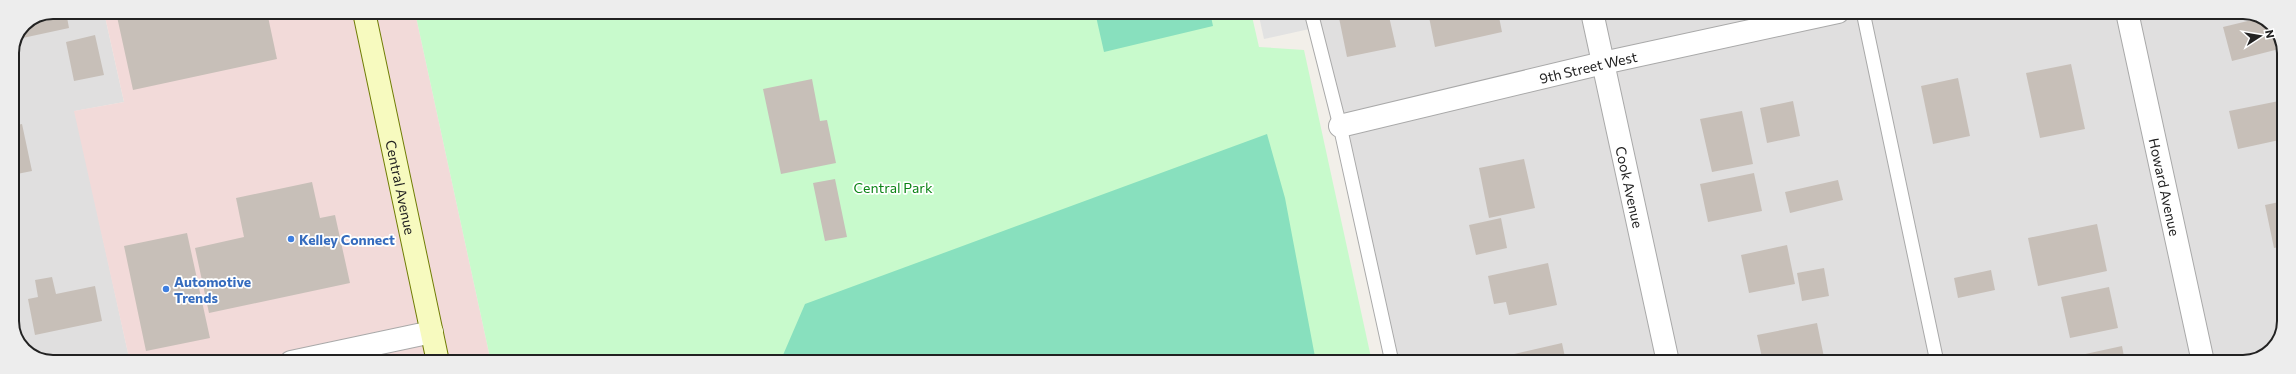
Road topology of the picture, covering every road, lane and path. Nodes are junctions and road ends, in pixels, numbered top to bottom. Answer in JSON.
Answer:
{"nodes":[{"id":1,"x":365,"y":19,"type":"edge"},
{"id":2,"x":1313,"y":19,"type":"edge"},
{"id":3,"x":1594,"y":19,"type":"edge"},
{"id":4,"x":1806,"y":19,"type":"edge"},
{"id":5,"x":1864,"y":19,"type":"edge"},
{"id":6,"x":2129,"y":19,"type":"edge"},
{"id":7,"x":1603,"y":63,"type":"junction"},
{"id":8,"x":1340,"y":126,"type":"junction"},
{"id":9,"x":432,"y":332,"type":"junction"},
{"id":10,"x":325,"y":355,"type":"edge"},
{"id":11,"x":437,"y":355,"type":"edge"},
{"id":12,"x":1390,"y":355,"type":"edge"},
{"id":13,"x":1666,"y":355,"type":"edge"},
{"id":14,"x":1936,"y":355,"type":"edge"},
{"id":15,"x":2201,"y":355,"type":"edge"}],
"edges":[{"from":1,"to":9,"type":"main road","name":"Central Avenue"},
{"from":2,"to":8,"type":"lane"},
{"from":3,"to":7,"type":"street","name":"Cook Avenue"},
{"from":4,"to":7,"type":"street","name":"9th Street West"},
{"from":5,"to":14,"type":"lane"},
{"from":6,"to":15,"type":"street","name":"Howard Avenue"},
{"from":7,"to":8,"type":"street","name":"9th Street West"},
{"from":7,"to":13,"type":"street","name":"Cook Avenue"},
{"from":8,"to":12,"type":"lane"},
{"from":9,"to":10,"type":"street"},
{"from":9,"to":11,"type":"main road","name":"Central Avenue"}]}
